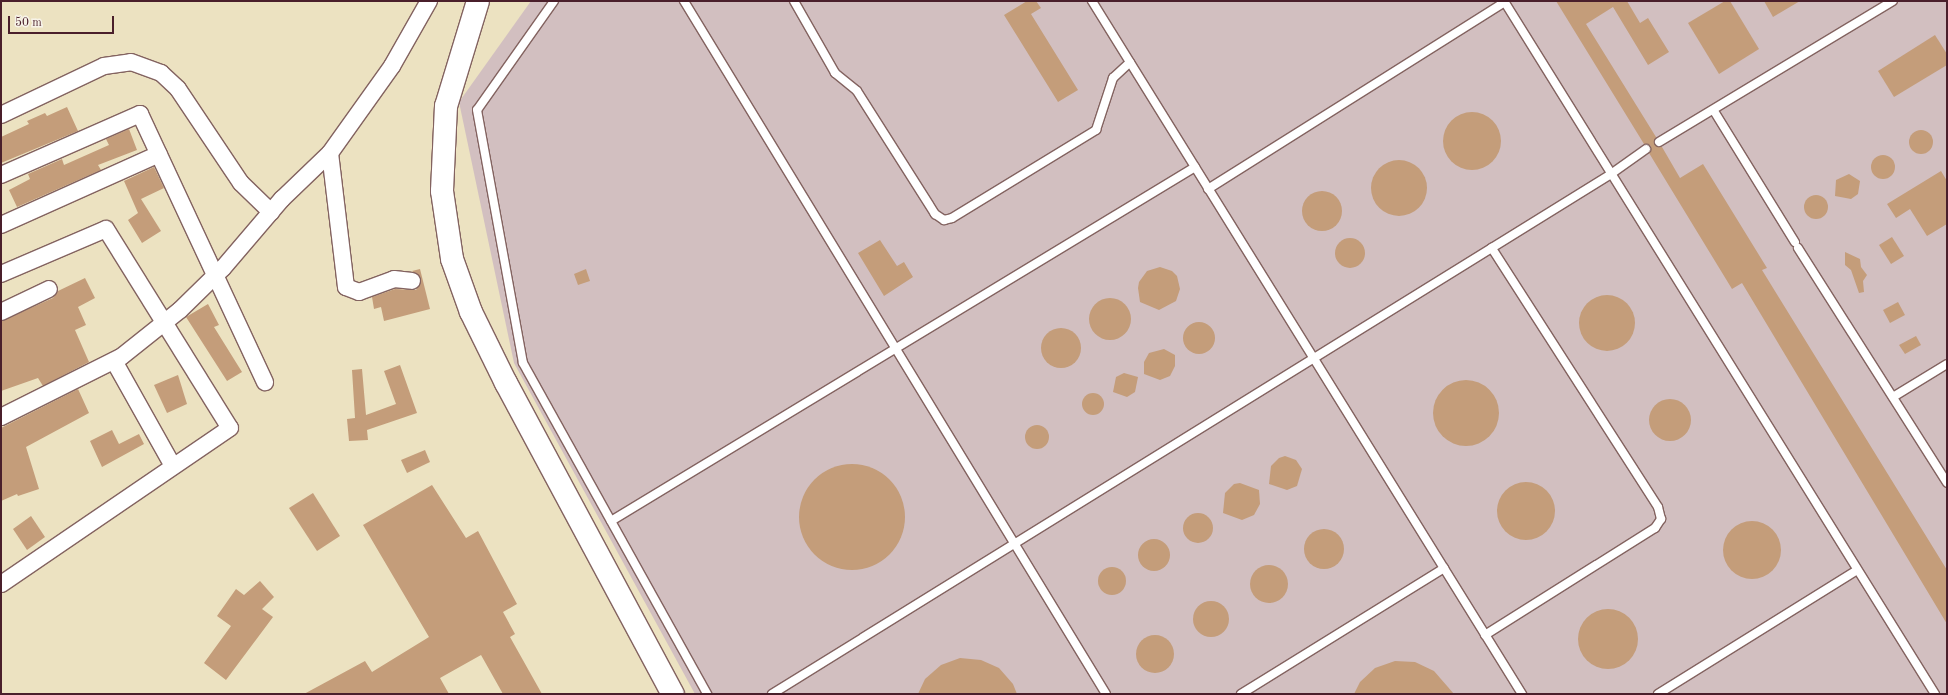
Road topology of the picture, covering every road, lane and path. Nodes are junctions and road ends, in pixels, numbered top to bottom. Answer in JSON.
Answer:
{"nodes":[{"id":1,"x":429,"y":1,"type":"edge"},
{"id":2,"x":478,"y":1,"type":"edge"},
{"id":3,"x":554,"y":1,"type":"edge"},
{"id":4,"x":684,"y":1,"type":"edge"},
{"id":5,"x":794,"y":1,"type":"edge"},
{"id":6,"x":1092,"y":1,"type":"edge"},
{"id":7,"x":1893,"y":1,"type":"edge"},
{"id":8,"x":1504,"y":2,"type":"edge"},
{"id":9,"x":1130,"y":62,"type":"junction"},
{"id":10,"x":1714,"y":111,"type":"junction"},
{"id":11,"x":1,"y":115,"type":"edge"},
{"id":12,"x":1659,"y":142,"type":"dead end"},
{"id":13,"x":1646,"y":149,"type":"dead end"},
{"id":14,"x":330,"y":152,"type":"junction"},
{"id":15,"x":159,"y":154,"type":"junction"},
{"id":16,"x":1195,"y":167,"type":"junction"},
{"id":17,"x":1611,"y":174,"type":"junction"},
{"id":18,"x":1,"y":175,"type":"edge"},
{"id":19,"x":1208,"y":189,"type":"junction"},
{"id":20,"x":271,"y":212,"type":"junction"},
{"id":21,"x":1,"y":225,"type":"edge"},
{"id":22,"x":1492,"y":248,"type":"junction"},
{"id":23,"x":1,"y":274,"type":"edge"},
{"id":24,"x":215,"y":276,"type":"junction"},
{"id":25,"x":412,"y":281,"type":"dead end"},
{"id":26,"x":48,"y":289,"type":"dead end"},
{"id":27,"x":1,"y":312,"type":"edge"},
{"id":28,"x":163,"y":324,"type":"junction"},
{"id":29,"x":897,"y":347,"type":"junction"},
{"id":30,"x":1314,"y":358,"type":"junction"},
{"id":31,"x":114,"y":361,"type":"junction"},
{"id":32,"x":1947,"y":364,"type":"edge"},
{"id":33,"x":265,"y":382,"type":"dead end"},
{"id":34,"x":1893,"y":397,"type":"junction"},
{"id":35,"x":1,"y":417,"type":"edge"},
{"id":36,"x":173,"y":466,"type":"junction"},
{"id":37,"x":1947,"y":484,"type":"edge"},
{"id":38,"x":611,"y":521,"type":"junction"},
{"id":39,"x":1015,"y":543,"type":"junction"},
{"id":40,"x":1444,"y":568,"type":"junction"},
{"id":41,"x":1858,"y":570,"type":"junction"},
{"id":42,"x":1,"y":584,"type":"edge"},
{"id":43,"x":1485,"y":635,"type":"junction"},
{"id":44,"x":673,"y":694,"type":"edge"},
{"id":45,"x":707,"y":694,"type":"edge"},
{"id":46,"x":772,"y":694,"type":"edge"},
{"id":47,"x":1106,"y":694,"type":"edge"},
{"id":48,"x":1241,"y":694,"type":"edge"},
{"id":49,"x":1522,"y":694,"type":"edge"},
{"id":50,"x":1658,"y":694,"type":"edge"},
{"id":51,"x":1935,"y":694,"type":"edge"}],
"edges":[{"from":1,"to":14,"type":"street"},
{"from":2,"to":44,"type":"street"},
{"from":3,"to":38,"type":"lane"},
{"from":4,"to":29,"type":"lane"},
{"from":5,"to":9,"type":"lane"},
{"from":6,"to":9,"type":"lane"},
{"from":7,"to":10,"type":"lane"},
{"from":8,"to":17,"type":"lane"},
{"from":8,"to":19,"type":"lane"},
{"from":9,"to":16,"type":"lane"},
{"from":10,"to":12,"type":"lane"},
{"from":10,"to":34,"type":"lane"},
{"from":11,"to":20,"type":"street"},
{"from":13,"to":17,"type":"lane"},
{"from":14,"to":20,"type":"street"},
{"from":14,"to":25,"type":"street"},
{"from":15,"to":18,"type":"street"},
{"from":15,"to":21,"type":"street"},
{"from":15,"to":24,"type":"street"},
{"from":16,"to":19,"type":"lane"},
{"from":16,"to":29,"type":"lane"},
{"from":17,"to":22,"type":"lane"},
{"from":17,"to":41,"type":"lane"},
{"from":19,"to":30,"type":"lane"},
{"from":20,"to":24,"type":"street"},
{"from":22,"to":30,"type":"lane"},
{"from":22,"to":43,"type":"lane"},
{"from":23,"to":28,"type":"street"},
{"from":24,"to":28,"type":"street"},
{"from":24,"to":33,"type":"street"},
{"from":26,"to":27,"type":"street"},
{"from":28,"to":31,"type":"street"},
{"from":28,"to":36,"type":"street"},
{"from":29,"to":38,"type":"lane"},
{"from":29,"to":39,"type":"lane"},
{"from":30,"to":39,"type":"lane"},
{"from":30,"to":40,"type":"lane"},
{"from":31,"to":35,"type":"street"},
{"from":31,"to":36,"type":"street"},
{"from":32,"to":34,"type":"lane"},
{"from":34,"to":37,"type":"lane"},
{"from":36,"to":42,"type":"street"},
{"from":38,"to":45,"type":"lane"},
{"from":39,"to":46,"type":"lane"},
{"from":39,"to":47,"type":"lane"},
{"from":40,"to":43,"type":"lane"},
{"from":40,"to":48,"type":"lane"},
{"from":41,"to":50,"type":"lane"},
{"from":41,"to":51,"type":"lane"},
{"from":43,"to":49,"type":"lane"}]}
